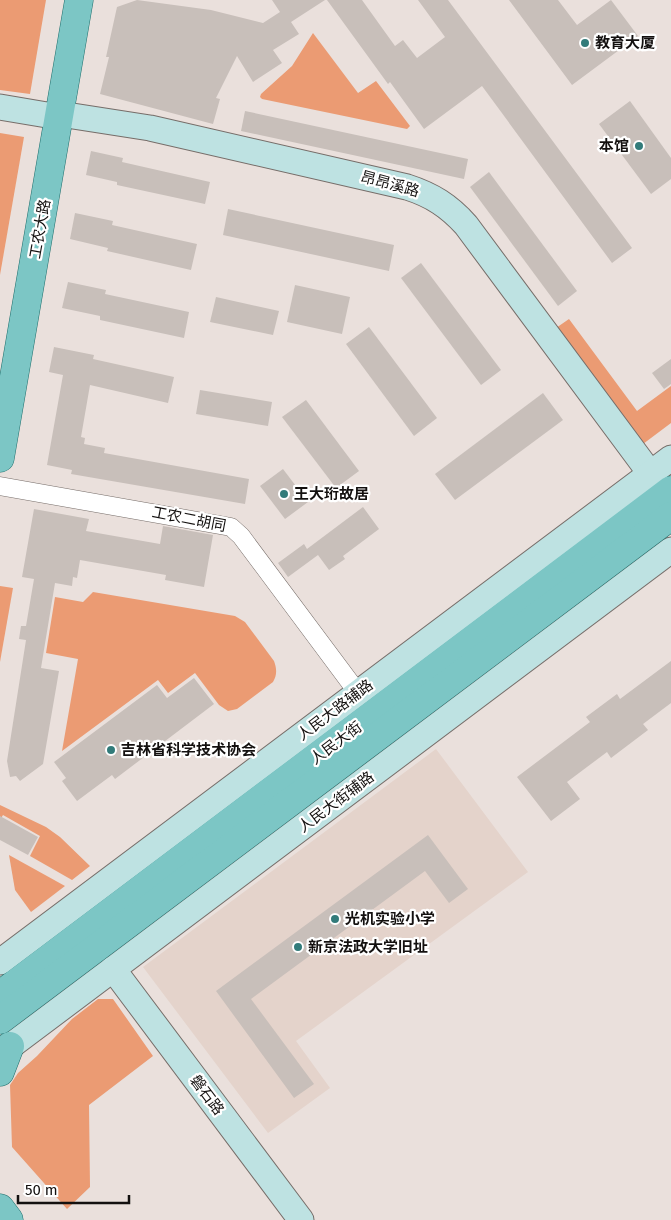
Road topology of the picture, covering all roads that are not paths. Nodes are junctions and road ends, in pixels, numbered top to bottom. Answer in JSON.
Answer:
{"nodes":[{"id":1,"x":66,"y":0,"type":"edge"},
{"id":2,"x":79,"y":0,"type":"edge"},
{"id":3,"x":0,"y":107,"type":"edge"},
{"id":4,"x":54,"y":114,"type":"junction"},
{"id":5,"x":0,"y":395,"type":"edge"},
{"id":6,"x":0,"y":458,"type":"edge"},
{"id":7,"x":671,"y":458,"type":"edge"},
{"id":8,"x":650,"y":473,"type":"junction"},
{"id":9,"x":0,"y":486,"type":"edge"},
{"id":10,"x":671,"y":490,"type":"edge"},
{"id":11,"x":671,"y":516,"type":"edge"},
{"id":12,"x":671,"y":550,"type":"edge"},
{"id":13,"x":358,"y":693,"type":"junction"},
{"id":14,"x":0,"y":962,"type":"edge"},
{"id":15,"x":113,"y":969,"type":"junction"},
{"id":16,"x":0,"y":995,"type":"edge"},
{"id":17,"x":0,"y":1020,"type":"edge"},
{"id":18,"x":5,"y":1050,"type":"edge"},
{"id":19,"x":0,"y":1072,"type":"edge"},
{"id":20,"x":0,"y":1208,"type":"edge"},
{"id":21,"x":9,"y":1220,"type":"edge"},
{"id":22,"x":301,"y":1220,"type":"edge"}],
"edges":[{"from":1,"to":4,"type":"main road","name":"工农大路"},
{"from":2,"to":4,"type":"main road","name":"工农大路"},
{"from":3,"to":4,"type":"main road","name":"昂昂溪路"},
{"from":4,"to":5,"type":"main road","name":"工农大路"},
{"from":4,"to":6,"type":"main road","name":"工农大路"},
{"from":4,"to":8,"type":"main road","name":"昂昂溪路"},
{"from":7,"to":8,"type":"main road","name":"人民大路辅路"},
{"from":8,"to":13,"type":"main road","name":"人民大路辅路"},
{"from":9,"to":13,"type":"street","name":"工农二胡同"},
{"from":10,"to":16,"type":"main road","name":"人民大街"},
{"from":11,"to":17,"type":"main road","name":"人民大街"},
{"from":12,"to":15,"type":"main road","name":"人民大街辅路"},
{"from":13,"to":14,"type":"main road","name":"人民大路辅路"},
{"from":15,"to":18,"type":"main road","name":"人民大街辅路"},
{"from":15,"to":22,"type":"main road","name":"磐石路"},
{"from":18,"to":19,"type":"main road"},
{"from":20,"to":21,"type":"main road"}]}
